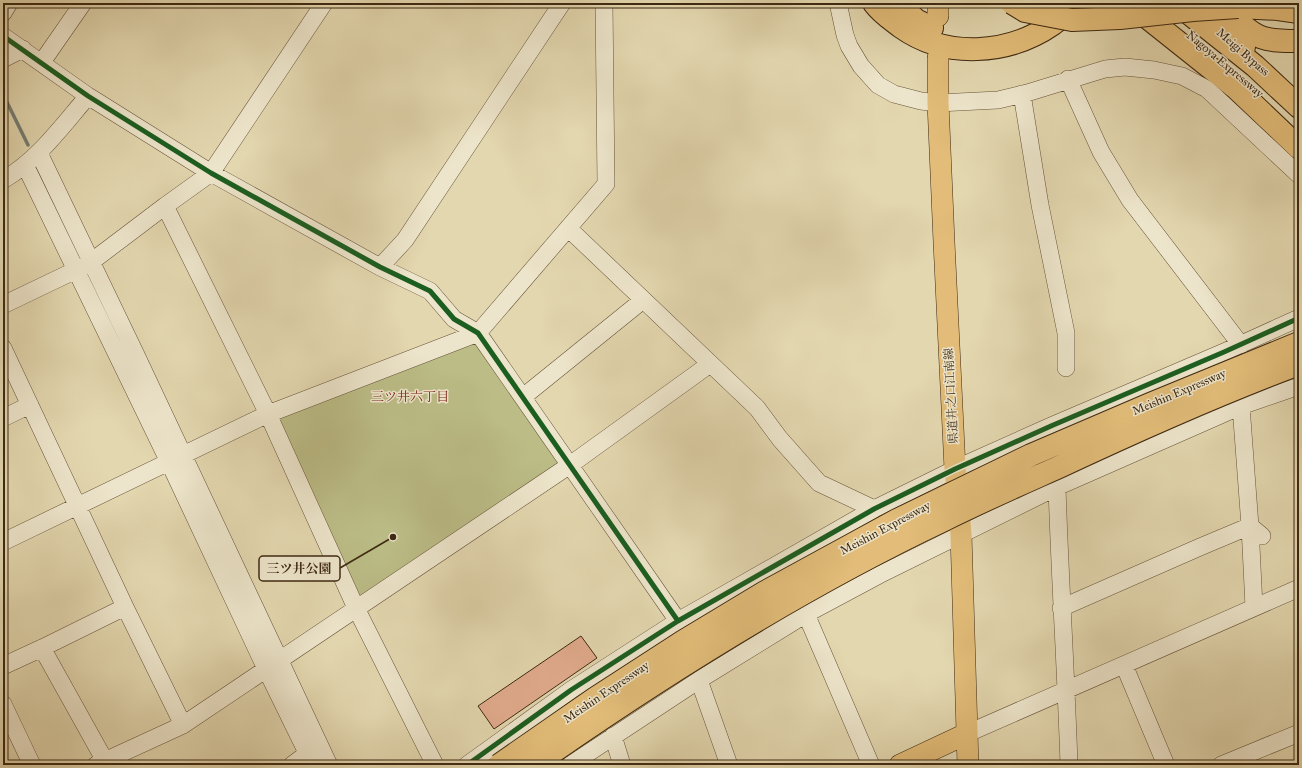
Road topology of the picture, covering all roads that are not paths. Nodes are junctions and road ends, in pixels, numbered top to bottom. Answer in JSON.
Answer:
{"nodes":[{"id":1,"x":9,"y":3,"type":"edge"},
{"id":2,"x":83,"y":3,"type":"edge"},
{"id":3,"x":324,"y":3,"type":"edge"},
{"id":4,"x":562,"y":3,"type":"edge"},
{"id":5,"x":604,"y":3,"type":"edge"},
{"id":6,"x":838,"y":3,"type":"edge"},
{"id":7,"x":874,"y":3,"type":"edge"},
{"id":8,"x":898,"y":3,"type":"edge"},
{"id":9,"x":1012,"y":3,"type":"edge"},
{"id":10,"x":1054,"y":3,"type":"edge"},
{"id":11,"x":1075,"y":3,"type":"edge"},
{"id":12,"x":1129,"y":3,"type":"edge"},
{"id":13,"x":1150,"y":3,"type":"edge"},
{"id":14,"x":1176,"y":3,"type":"edge"},
{"id":15,"x":1187,"y":3,"type":"edge"},
{"id":16,"x":1216,"y":3,"type":"edge"},
{"id":17,"x":1228,"y":5,"type":"edge"},
{"id":18,"x":1299,"y":12,"type":"edge"},
{"id":19,"x":3,"y":13,"type":"edge"},
{"id":20,"x":3,"y":36,"type":"edge"},
{"id":21,"x":1014,"y":36,"type":"junction"},
{"id":22,"x":1299,"y":41,"type":"edge"},
{"id":23,"x":23,"y":49,"type":"junction"},
{"id":24,"x":938,"y":58,"type":"dead end"},
{"id":25,"x":3,"y":59,"type":"edge"},
{"id":26,"x":42,"y":62,"type":"junction"},
{"id":27,"x":1068,"y":79,"type":"junction"},
{"id":28,"x":1022,"y":94,"type":"junction"},
{"id":29,"x":88,"y":96,"type":"junction"},
{"id":30,"x":1299,"y":97,"type":"edge"},
{"id":31,"x":1299,"y":101,"type":"edge"},
{"id":32,"x":938,"y":103,"type":"junction"},
{"id":33,"x":1299,"y":107,"type":"edge"},
{"id":34,"x":1299,"y":127,"type":"edge"},
{"id":35,"x":1299,"y":148,"type":"edge"},
{"id":36,"x":38,"y":153,"type":"junction"},
{"id":37,"x":25,"y":165,"type":"junction"},
{"id":38,"x":211,"y":172,"type":"junction"},
{"id":39,"x":1299,"y":175,"type":"edge"},
{"id":40,"x":3,"y":180,"type":"edge"},
{"id":41,"x":164,"y":206,"type":"junction"},
{"id":42,"x":568,"y":228,"type":"junction"},
{"id":43,"x":91,"y":262,"type":"junction"},
{"id":44,"x":380,"y":267,"type":"junction"},
{"id":45,"x":76,"y":270,"type":"junction"},
{"id":46,"x":643,"y":300,"type":"junction"},
{"id":47,"x":3,"y":305,"type":"edge"},
{"id":48,"x":1299,"y":318,"type":"edge"},
{"id":49,"x":478,"y":333,"type":"junction"},
{"id":50,"x":1299,"y":336,"type":"edge"},
{"id":51,"x":1299,"y":343,"type":"edge"},
{"id":52,"x":1241,"y":345,"type":"junction"},
{"id":53,"x":3,"y":348,"type":"edge"},
{"id":54,"x":1271,"y":354,"type":"junction"},
{"id":55,"x":710,"y":364,"type":"junction"},
{"id":56,"x":1299,"y":364,"type":"edge"},
{"id":57,"x":1066,"y":368,"type":"dead end"},
{"id":58,"x":1299,"y":386,"type":"edge"},
{"id":59,"x":523,"y":397,"type":"junction"},
{"id":60,"x":30,"y":405,"type":"junction"},
{"id":61,"x":1241,"y":406,"type":"junction"},
{"id":62,"x":268,"y":414,"type":"junction"},
{"id":63,"x":3,"y":418,"type":"edge"},
{"id":64,"x":176,"y":459,"type":"junction"},
{"id":65,"x":570,"y":465,"type":"junction"},
{"id":66,"x":955,"y":469,"type":"junction"},
{"id":67,"x":1057,"y":487,"type":"junction"},
{"id":68,"x":78,"y":506,"type":"junction"},
{"id":69,"x":874,"y":509,"type":"junction"},
{"id":70,"x":1256,"y":531,"type":"junction"},
{"id":71,"x":961,"y":534,"type":"junction"},
{"id":72,"x":3,"y":542,"type":"edge"},
{"id":73,"x":1299,"y":588,"type":"edge"},
{"id":74,"x":125,"y":607,"type":"junction"},
{"id":75,"x":1254,"y":607,"type":"junction"},
{"id":76,"x":356,"y":608,"type":"junction"},
{"id":77,"x":1061,"y":608,"type":"junction"},
{"id":78,"x":806,"y":614,"type":"junction"},
{"id":79,"x":678,"y":621,"type":"junction"},
{"id":80,"x":42,"y":648,"type":"junction"},
{"id":81,"x":280,"y":659,"type":"junction"},
{"id":82,"x":1124,"y":665,"type":"junction"},
{"id":83,"x":3,"y":666,"type":"edge"},
{"id":84,"x":266,"y":669,"type":"junction"},
{"id":85,"x":699,"y":680,"type":"junction"},
{"id":86,"x":1066,"y":689,"type":"junction"},
{"id":87,"x":3,"y":704,"type":"edge"},
{"id":88,"x":183,"y":725,"type":"junction"},
{"id":89,"x":1299,"y":733,"type":"edge"},
{"id":90,"x":966,"y":734,"type":"junction"},
{"id":91,"x":613,"y":736,"type":"junction"},
{"id":92,"x":314,"y":754,"type":"edge"},
{"id":93,"x":101,"y":763,"type":"edge"},
{"id":94,"x":32,"y":765,"type":"edge"},
{"id":95,"x":292,"y":765,"type":"edge"},
{"id":96,"x":329,"y":765,"type":"edge"},
{"id":97,"x":435,"y":765,"type":"edge"},
{"id":98,"x":467,"y":765,"type":"edge"},
{"id":99,"x":499,"y":765,"type":"edge"},
{"id":100,"x":534,"y":765,"type":"edge"},
{"id":101,"x":570,"y":765,"type":"edge"},
{"id":102,"x":622,"y":765,"type":"edge"},
{"id":103,"x":729,"y":765,"type":"edge"},
{"id":104,"x":871,"y":765,"type":"edge"},
{"id":105,"x":900,"y":765,"type":"edge"},
{"id":106,"x":968,"y":765,"type":"edge"},
{"id":107,"x":1069,"y":765,"type":"edge"},
{"id":108,"x":1166,"y":765,"type":"edge"},
{"id":109,"x":1221,"y":765,"type":"edge"}],
"edges":[{"from":1,"to":19,"type":"street"},
{"from":2,"to":26,"type":"street"},
{"from":3,"to":38,"type":"street"},
{"from":4,"to":44,"type":"street"},
{"from":5,"to":42,"type":"street"},
{"from":6,"to":32,"type":"street"},
{"from":7,"to":21,"type":"highway"},
{"from":8,"to":21,"type":"highway"},
{"from":9,"to":17,"type":"highway","bridge":true},
{"from":10,"to":21,"type":"highway"},
{"from":11,"to":21,"type":"highway"},
{"from":12,"to":35,"type":"highway"},
{"from":13,"to":34,"type":"highway","name":"Nagoya Expressway"},
{"from":14,"to":33,"type":"highway","name":"Nagoya Expressway"},
{"from":15,"to":31,"type":"highway","name":"Meigi Bypass"},
{"from":16,"to":30,"type":"highway"},
{"from":17,"to":18,"type":"highway"},
{"from":17,"to":22,"type":"highway"},
{"from":20,"to":23,"type":"street"},
{"from":23,"to":25,"type":"street"},
{"from":23,"to":26,"type":"street"},
{"from":24,"to":32,"type":"main road","name":"県道井之口江南線"},
{"from":26,"to":29,"type":"street"},
{"from":27,"to":28,"type":"street"},
{"from":27,"to":39,"type":"street"},
{"from":27,"to":52,"type":"street"},
{"from":28,"to":32,"type":"street"},
{"from":28,"to":57,"type":"street"},
{"from":29,"to":36,"type":"street"},
{"from":29,"to":38,"type":"street"},
{"from":32,"to":66,"type":"main road","name":"県道井之口江南線"},
{"from":36,"to":37,"type":"street"},
{"from":36,"to":43,"type":"street"},
{"from":37,"to":40,"type":"street"},
{"from":37,"to":45,"type":"street"},
{"from":38,"to":41,"type":"street"},
{"from":38,"to":44,"type":"street"},
{"from":41,"to":43,"type":"street"},
{"from":41,"to":62,"type":"street"},
{"from":42,"to":46,"type":"street"},
{"from":42,"to":49,"type":"street"},
{"from":43,"to":45,"type":"street"},
{"from":43,"to":64,"type":"street"},
{"from":44,"to":49,"type":"street"},
{"from":45,"to":47,"type":"street"},
{"from":45,"to":64,"type":"street"},
{"from":46,"to":55,"type":"street"},
{"from":46,"to":59,"type":"street"},
{"from":48,"to":52,"type":"street"},
{"from":49,"to":59,"type":"street"},
{"from":49,"to":62,"type":"street"},
{"from":50,"to":54,"type":"highway"},
{"from":51,"to":54,"type":"highway","name":"Meishin Expressway","bridge":true},
{"from":52,"to":66,"type":"street"},
{"from":53,"to":60,"type":"street"},
{"from":54,"to":99,"type":"highway","name":"Meishin Expressway","bridge":true},
{"from":55,"to":65,"type":"street"},
{"from":55,"to":69,"type":"street"},
{"from":56,"to":100,"type":"highway","name":"Meishin Expressway","bridge":true},
{"from":58,"to":61,"type":"street"},
{"from":59,"to":65,"type":"street"},
{"from":60,"to":63,"type":"street"},
{"from":60,"to":68,"type":"street"},
{"from":61,"to":67,"type":"street"},
{"from":61,"to":70,"type":"street"},
{"from":62,"to":64,"type":"street"},
{"from":62,"to":76,"type":"street"},
{"from":64,"to":68,"type":"street"},
{"from":64,"to":81,"type":"street"},
{"from":64,"to":84,"type":"street"},
{"from":65,"to":76,"type":"street"},
{"from":65,"to":79,"type":"street"},
{"from":66,"to":69,"type":"street"},
{"from":66,"to":71,"type":"main road","name":"県道井之口江南線"},
{"from":67,"to":71,"type":"street"},
{"from":67,"to":77,"type":"street"},
{"from":68,"to":72,"type":"street"},
{"from":68,"to":74,"type":"street"},
{"from":69,"to":79,"type":"street"},
{"from":70,"to":75,"type":"street"},
{"from":70,"to":77,"type":"street"},
{"from":71,"to":78,"type":"street"},
{"from":71,"to":90,"type":"main road","name":"県道井之口江南線"},
{"from":73,"to":75,"type":"street"},
{"from":74,"to":80,"type":"street"},
{"from":74,"to":88,"type":"street"},
{"from":75,"to":82,"type":"street"},
{"from":76,"to":81,"type":"street"},
{"from":76,"to":97,"type":"street"},
{"from":77,"to":86,"type":"street"},
{"from":78,"to":85,"type":"street"},
{"from":78,"to":104,"type":"street"},
{"from":79,"to":98,"type":"street"},
{"from":80,"to":83,"type":"street"},
{"from":80,"to":93,"type":"street"},
{"from":81,"to":84,"type":"street"},
{"from":81,"to":92,"type":"street"},
{"from":82,"to":86,"type":"street"},
{"from":82,"to":108,"type":"street"},
{"from":84,"to":88,"type":"street"},
{"from":84,"to":92,"type":"street"},
{"from":85,"to":91,"type":"street"},
{"from":85,"to":103,"type":"street"},
{"from":86,"to":90,"type":"street"},
{"from":86,"to":107,"type":"street"},
{"from":87,"to":94,"type":"street"},
{"from":88,"to":93,"type":"street"},
{"from":89,"to":109,"type":"street"},
{"from":90,"to":105,"type":"main road"},
{"from":90,"to":106,"type":"main road","name":"県道井之口江南線"},
{"from":91,"to":101,"type":"street"},
{"from":91,"to":102,"type":"street"},
{"from":92,"to":95,"type":"street"},
{"from":92,"to":96,"type":"street"}]}
